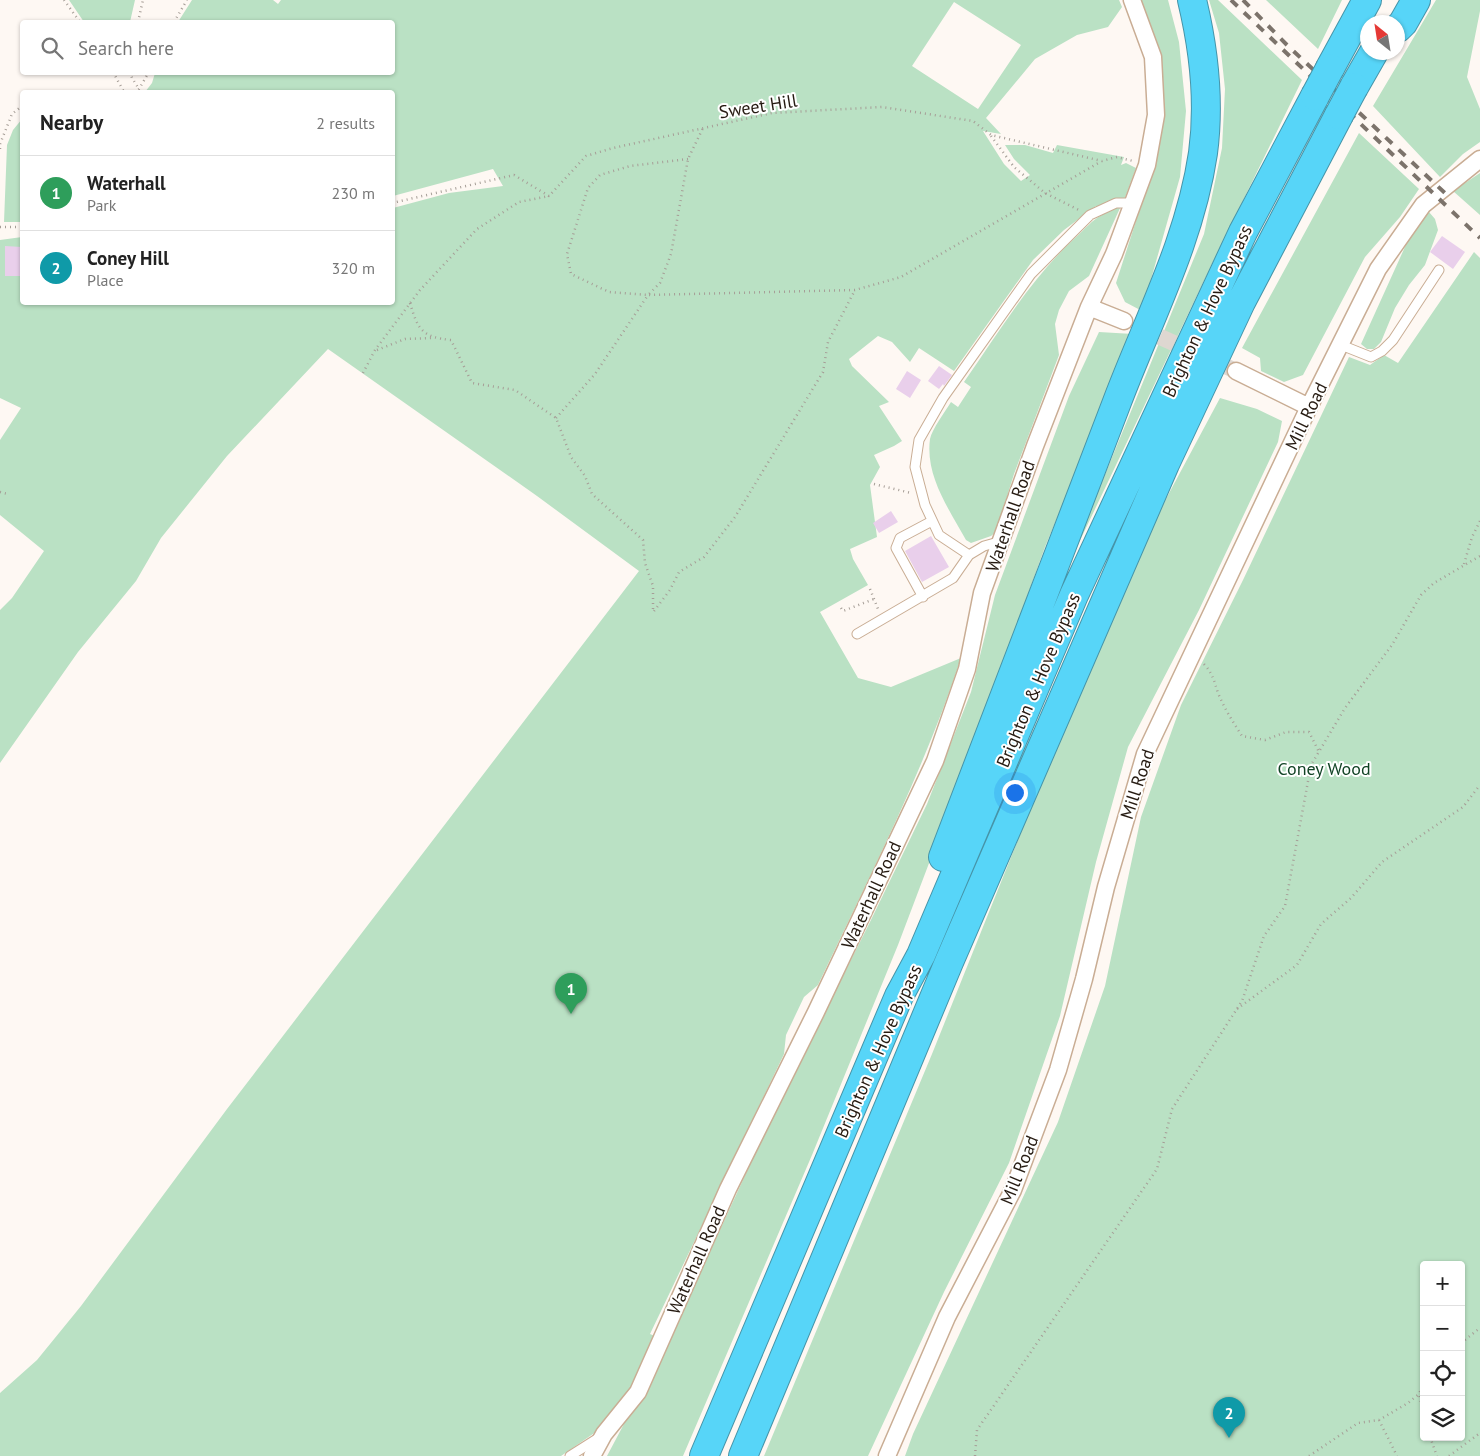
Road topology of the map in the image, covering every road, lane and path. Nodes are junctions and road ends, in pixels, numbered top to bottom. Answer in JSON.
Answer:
{"nodes":[{"id":1,"x":64,"y":0,"type":"edge"},
{"id":2,"x":143,"y":0,"type":"edge"},
{"id":3,"x":187,"y":0,"type":"edge"},
{"id":4,"x":1132,"y":0,"type":"edge"},
{"id":5,"x":1192,"y":0,"type":"edge"},
{"id":6,"x":1367,"y":0,"type":"edge"},
{"id":7,"x":1399,"y":0,"type":"edge"},
{"id":8,"x":1416,"y":0,"type":"edge"},
{"id":9,"x":1392,"y":15,"type":"edge"},
{"id":10,"x":1405,"y":19,"type":"edge"},
{"id":11,"x":79,"y":20,"type":"edge"},
{"id":12,"x":138,"y":20,"type":"edge"},
{"id":13,"x":175,"y":20,"type":"edge"},
{"id":14,"x":1369,"y":60,"type":"edge"},
{"id":15,"x":116,"y":75,"type":"edge"},
{"id":16,"x":132,"y":75,"type":"edge"},
{"id":17,"x":147,"y":75,"type":"edge"},
{"id":18,"x":140,"y":89,"type":"joint"},
{"id":19,"x":123,"y":90,"type":"edge"},
{"id":20,"x":20,"y":108,"type":"edge"},
{"id":21,"x":703,"y":128,"type":"junction"},
{"id":22,"x":991,"y":135,"type":"junction"},
{"id":23,"x":0,"y":149,"type":"edge"},
{"id":24,"x":688,"y":159,"type":"junction"},
{"id":25,"x":1480,"y":159,"type":"edge"},
{"id":26,"x":1102,"y":161,"type":"junction"},
{"id":27,"x":1147,"y":164,"type":"junction"},
{"id":28,"x":1045,"y":193,"type":"junction"},
{"id":29,"x":549,"y":196,"type":"junction"},
{"id":30,"x":395,"y":202,"type":"edge"},
{"id":31,"x":1133,"y":203,"type":"junction"},
{"id":32,"x":1090,"y":215,"type":"junction"},
{"id":33,"x":0,"y":227,"type":"edge"},
{"id":34,"x":20,"y":227,"type":"edge"},
{"id":35,"x":1438,"y":270,"type":"dead end"},
{"id":36,"x":854,"y":290,"type":"junction"},
{"id":37,"x":648,"y":295,"type":"junction"},
{"id":38,"x":410,"y":303,"type":"junction"},
{"id":39,"x":1089,"y":307,"type":"junction"},
{"id":40,"x":1124,"y":321,"type":"tunnel mouth"},
{"id":41,"x":432,"y":338,"type":"junction"},
{"id":42,"x":1341,"y":345,"type":"junction"},
{"id":43,"x":375,"y":350,"type":"junction"},
{"id":44,"x":1236,"y":371,"type":"tunnel mouth"},
{"id":45,"x":363,"y":373,"type":"dead end"},
{"id":46,"x":1309,"y":407,"type":"junction"},
{"id":47,"x":556,"y":418,"type":"junction"},
{"id":48,"x":874,"y":484,"type":"dead end"},
{"id":49,"x":920,"y":489,"type":"junction"},
{"id":50,"x":0,"y":492,"type":"edge"},
{"id":51,"x":8,"y":494,"type":"dead end"},
{"id":52,"x":932,"y":520,"type":"junction"},
{"id":53,"x":1480,"y":521,"type":"edge"},
{"id":54,"x":1002,"y":541,"type":"junction"},
{"id":55,"x":969,"y":555,"type":"junction"},
{"id":56,"x":1480,"y":556,"type":"edge"},
{"id":57,"x":1464,"y":565,"type":"junction"},
{"id":58,"x":870,"y":589,"type":"dead end"},
{"id":59,"x":923,"y":597,"type":"junction"},
{"id":60,"x":874,"y":600,"type":"junction"},
{"id":61,"x":841,"y":608,"type":"dead end"},
{"id":62,"x":882,"y":620,"type":"junction"},
{"id":63,"x":857,"y":634,"type":"dead end"},
{"id":64,"x":1202,"y":661,"type":"dead end"},
{"id":65,"x":1319,"y":752,"type":"junction"},
{"id":66,"x":1480,"y":785,"type":"edge"},
{"id":67,"x":899,"y":996,"type":"junction"},
{"id":68,"x":1236,"y":1010,"type":"junction"},
{"id":69,"x":1480,"y":1328,"type":"edge"},
{"id":70,"x":1465,"y":1340,"type":"edge"},
{"id":71,"x":1419,"y":1394,"type":"joint"},
{"id":72,"x":1420,"y":1398,"type":"edge"},
{"id":73,"x":1379,"y":1420,"type":"junction"},
{"id":74,"x":1480,"y":1433,"type":"edge"},
{"id":75,"x":604,"y":1434,"type":"junction"},
{"id":76,"x":1431,"y":1441,"type":"edge"},
{"id":77,"x":570,"y":1456,"type":"edge"},
{"id":78,"x":592,"y":1456,"type":"edge"},
{"id":79,"x":704,"y":1456,"type":"edge"},
{"id":80,"x":743,"y":1456,"type":"edge"},
{"id":81,"x":887,"y":1456,"type":"edge"},
{"id":82,"x":975,"y":1456,"type":"edge"},
{"id":83,"x":1309,"y":1456,"type":"edge"},
{"id":84,"x":1397,"y":1456,"type":"edge"},
{"id":85,"x":1436,"y":1456,"type":"edge"},
{"id":86,"x":1449,"y":1456,"type":"edge"}],
"edges":[{"from":1,"to":11,"type":"path"},
{"from":2,"to":12,"type":"path"},
{"from":3,"to":13,"type":"path"},
{"from":4,"to":27,"type":"street","name":"Waterhall Road"},
{"from":5,"to":67,"type":"highway"},
{"from":6,"to":67,"type":"highway","name":"Brighton & Hove Bypass","bridge":true},
{"from":7,"to":9,"type":"highway"},
{"from":8,"to":10,"type":"highway"},
{"from":14,"to":80,"type":"highway","name":"Brighton & Hove Bypass","bridge":true},
{"from":15,"to":19,"type":"path"},
{"from":16,"to":18,"type":"path"},
{"from":17,"to":18,"type":"path"},
{"from":20,"to":23,"type":"path"},
{"from":21,"to":22,"type":"path","name":"Sweet Hill"},
{"from":21,"to":24,"type":"path"},
{"from":21,"to":29,"type":"path","name":"Sweet Hill"},
{"from":22,"to":26,"type":"path","name":"Sweet Hill"},
{"from":22,"to":28,"type":"path"},
{"from":24,"to":37,"type":"path"},
{"from":24,"to":37,"type":"path"},
{"from":25,"to":42,"type":"street","name":"Mill Road"},
{"from":26,"to":27,"type":"path","name":"Sweet Hill"},
{"from":26,"to":28,"type":"path"},
{"from":27,"to":31,"type":"street","name":"Waterhall Road"},
{"from":28,"to":32,"type":"path"},
{"from":28,"to":36,"type":"path"},
{"from":29,"to":30,"type":"path"},
{"from":29,"to":38,"type":"path"},
{"from":31,"to":32,"type":"lane"},
{"from":31,"to":39,"type":"street","name":"Waterhall Road"},
{"from":32,"to":49,"type":"lane"},
{"from":33,"to":34,"type":"path"},
{"from":35,"to":42,"type":"lane"},
{"from":36,"to":37,"type":"path"},
{"from":36,"to":47,"type":"path"},
{"from":37,"to":47,"type":"path"},
{"from":38,"to":41,"type":"path"},
{"from":38,"to":43,"type":"path"},
{"from":39,"to":40,"type":"street"},
{"from":39,"to":54,"type":"street","name":"Waterhall Road"},
{"from":41,"to":43,"type":"path"},
{"from":41,"to":47,"type":"path"},
{"from":42,"to":46,"type":"street","name":"Mill Road"},
{"from":43,"to":45,"type":"path"},
{"from":44,"to":46,"type":"street"},
{"from":46,"to":81,"type":"street","name":"Mill Road"},
{"from":48,"to":49,"type":"path"},
{"from":49,"to":52,"type":"lane"},
{"from":50,"to":51,"type":"path"},
{"from":52,"to":55,"type":"lane"},
{"from":52,"to":59,"type":"lane"},
{"from":53,"to":57,"type":"path"},
{"from":54,"to":55,"type":"lane"},
{"from":54,"to":75,"type":"street","name":"Waterhall Road"},
{"from":55,"to":59,"type":"lane"},
{"from":56,"to":57,"type":"path"},
{"from":57,"to":65,"type":"path"},
{"from":58,"to":60,"type":"path"},
{"from":59,"to":62,"type":"lane"},
{"from":60,"to":61,"type":"path"},
{"from":60,"to":62,"type":"path"},
{"from":62,"to":63,"type":"lane"},
{"from":64,"to":65,"type":"path"},
{"from":65,"to":68,"type":"path"},
{"from":66,"to":68,"type":"path"},
{"from":67,"to":79,"type":"highway","name":"Brighton & Hove Bypass"},
{"from":68,"to":82,"type":"path"},
{"from":69,"to":70,"type":"path"},
{"from":71,"to":72,"type":"path"},
{"from":71,"to":73,"type":"path"},
{"from":73,"to":83,"type":"path"},
{"from":73,"to":84,"type":"path"},
{"from":74,"to":86,"type":"path"},
{"from":75,"to":77,"type":"lane"},
{"from":75,"to":78,"type":"street","name":"Waterhall Road"},
{"from":76,"to":85,"type":"path"}]}
